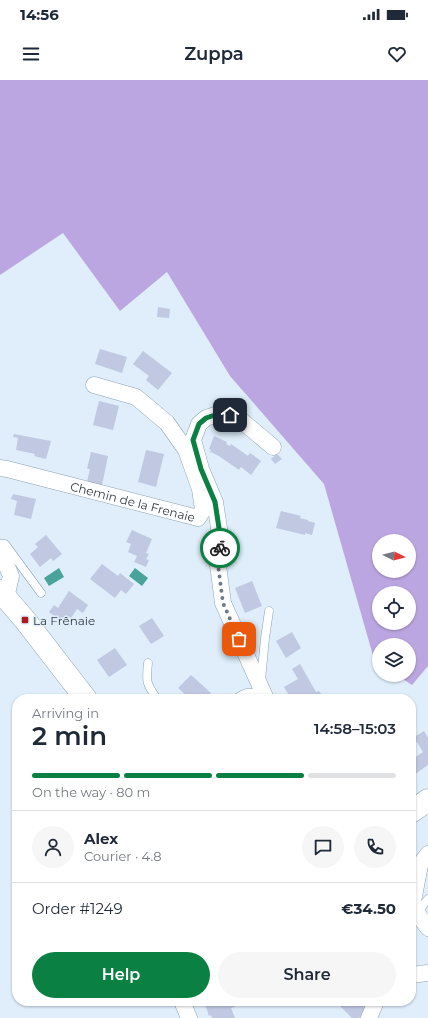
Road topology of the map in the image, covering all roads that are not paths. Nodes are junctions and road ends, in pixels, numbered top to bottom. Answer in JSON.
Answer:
{"nodes":[{"id":1,"x":94,"y":385,"type":"dead end"},
{"id":2,"x":273,"y":446,"type":"dead end"},
{"id":3,"x":0,"y":468,"type":"edge"},
{"id":4,"x":0,"y":544,"type":"edge"},
{"id":5,"x":0,"y":555,"type":"edge"},
{"id":6,"x":41,"y":593,"type":"dead end"},
{"id":7,"x":3,"y":594,"type":"edge"},
{"id":8,"x":269,"y":611,"type":"dead end"},
{"id":9,"x":148,"y":663,"type":"dead end"},
{"id":10,"x":263,"y":693,"type":"edge"},
{"id":11,"x":81,"y":694,"type":"edge"},
{"id":12,"x":154,"y":694,"type":"edge"},
{"id":13,"x":242,"y":694,"type":"edge"},
{"id":14,"x":428,"y":800,"type":"edge"},
{"id":15,"x":416,"y":808,"type":"edge"},
{"id":16,"x":428,"y":854,"type":"edge"},
{"id":17,"x":417,"y":904,"type":"edge"},
{"id":18,"x":428,"y":928,"type":"edge"},
{"id":19,"x":428,"y":973,"type":"edge"},
{"id":20,"x":416,"y":974,"type":"edge"},
{"id":21,"x":184,"y":1006,"type":"edge"},
{"id":22,"x":374,"y":1006,"type":"edge"},
{"id":23,"x":188,"y":1018,"type":"edge"},
{"id":24,"x":369,"y":1018,"type":"edge"}],
"edges":[{"from":1,"to":3,"type":"street","name":"Chemin de la Frenaie"},
{"from":2,"to":10,"type":"street"},
{"from":4,"to":6,"type":"lane"},
{"from":5,"to":7,"type":"street"},
{"from":7,"to":11,"type":"street"},
{"from":8,"to":10,"type":"lane"},
{"from":9,"to":12,"type":"lane"},
{"from":10,"to":13,"type":"lane"},
{"from":14,"to":15,"type":"street"},
{"from":16,"to":17,"type":"street"},
{"from":17,"to":18,"type":"street"},
{"from":19,"to":20,"type":"street"},
{"from":21,"to":23,"type":"street"},
{"from":22,"to":24,"type":"street"}]}
